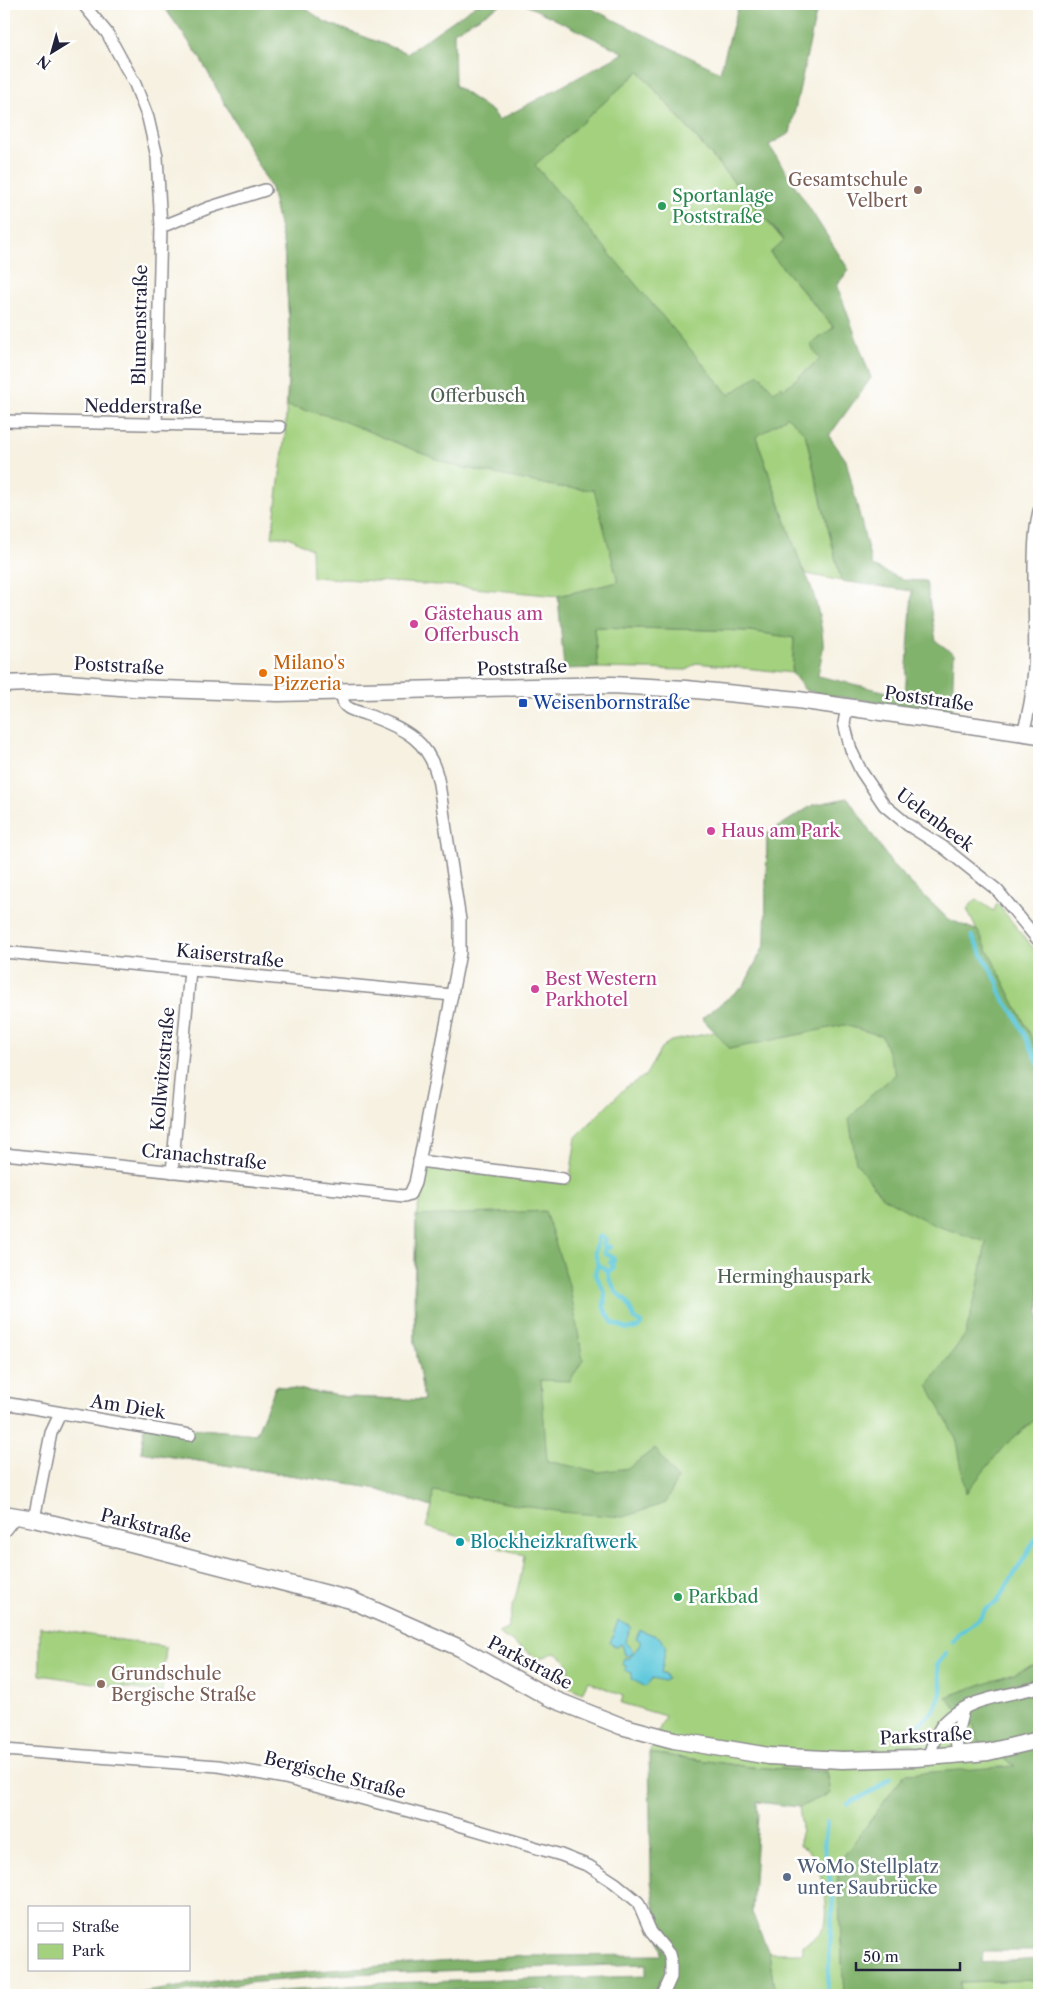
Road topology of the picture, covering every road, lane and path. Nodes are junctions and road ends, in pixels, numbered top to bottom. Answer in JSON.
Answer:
{"nodes":[{"id":1,"x":84,"y":4,"type":"edge"},
{"id":2,"x":265,"y":190,"type":"dead end"},
{"id":3,"x":161,"y":227,"type":"junction"},
{"id":4,"x":4,"y":421,"type":"edge"},
{"id":5,"x":156,"y":425,"type":"junction"},
{"id":6,"x":280,"y":427,"type":"dead end"},
{"id":7,"x":1039,"y":511,"type":"edge"},
{"id":8,"x":4,"y":684,"type":"edge"},
{"id":9,"x":340,"y":693,"type":"junction"},
{"id":10,"x":847,"y":707,"type":"junction"},
{"id":11,"x":1031,"y":733,"type":"edge"},
{"id":12,"x":1039,"y":941,"type":"edge"},
{"id":13,"x":4,"y":952,"type":"edge"},
{"id":14,"x":190,"y":970,"type":"junction"},
{"id":15,"x":452,"y":995,"type":"junction"},
{"id":16,"x":4,"y":1154,"type":"edge"},
{"id":17,"x":420,"y":1161,"type":"junction"},
{"id":18,"x":172,"y":1172,"type":"junction"},
{"id":19,"x":563,"y":1179,"type":"dead end"},
{"id":20,"x":4,"y":1403,"type":"edge"},
{"id":21,"x":60,"y":1414,"type":"junction"},
{"id":22,"x":190,"y":1435,"type":"dead end"},
{"id":23,"x":10,"y":1515,"type":"edge"},
{"id":24,"x":34,"y":1519,"type":"junction"},
{"id":25,"x":4,"y":1531,"type":"edge"},
{"id":26,"x":1039,"y":1687,"type":"edge"},
{"id":27,"x":963,"y":1710,"type":"junction"},
{"id":28,"x":1039,"y":1740,"type":"edge"},
{"id":29,"x":4,"y":1750,"type":"edge"},
{"id":30,"x":958,"y":1755,"type":"junction"},
{"id":31,"x":928,"y":1757,"type":"junction"},
{"id":32,"x":663,"y":1995,"type":"edge"}],
"edges":[{"from":1,"to":3,"type":"street","name":"Blumenstraße"},
{"from":2,"to":3,"type":"street"},
{"from":3,"to":5,"type":"street","name":"Blumenstraße"},
{"from":4,"to":5,"type":"street","name":"Nedderstraße"},
{"from":5,"to":6,"type":"street","name":"Nedderstraße"},
{"from":7,"to":11,"type":"street"},
{"from":8,"to":9,"type":"street","name":"Poststraße"},
{"from":9,"to":10,"type":"street","name":"Poststraße"},
{"from":9,"to":15,"type":"street"},
{"from":10,"to":11,"type":"street","name":"Poststraße"},
{"from":10,"to":12,"type":"street","name":"Uelenbeek"},
{"from":13,"to":14,"type":"street","name":"Kaiserstraße"},
{"from":14,"to":15,"type":"street","name":"Kaiserstraße"},
{"from":14,"to":18,"type":"street","name":"Kollwitzstraße"},
{"from":15,"to":17,"type":"street"},
{"from":16,"to":18,"type":"street","name":"Cranachstraße"},
{"from":17,"to":18,"type":"street","name":"Cranachstraße"},
{"from":17,"to":19,"type":"street"},
{"from":20,"to":21,"type":"street","name":"Am Diek"},
{"from":21,"to":22,"type":"street","name":"Am Diek"},
{"from":21,"to":24,"type":"street"},
{"from":23,"to":24,"type":"street","name":"Parkstraße"},
{"from":23,"to":25,"type":"street","name":"Parkstraße"},
{"from":24,"to":31,"type":"street","name":"Parkstraße"},
{"from":26,"to":27,"type":"street"},
{"from":27,"to":30,"type":"street"},
{"from":27,"to":31,"type":"street"},
{"from":28,"to":30,"type":"street","name":"Parkstraße"},
{"from":29,"to":32,"type":"street","name":"Bergische Straße"},
{"from":30,"to":31,"type":"street","name":"Parkstraße"}]}
